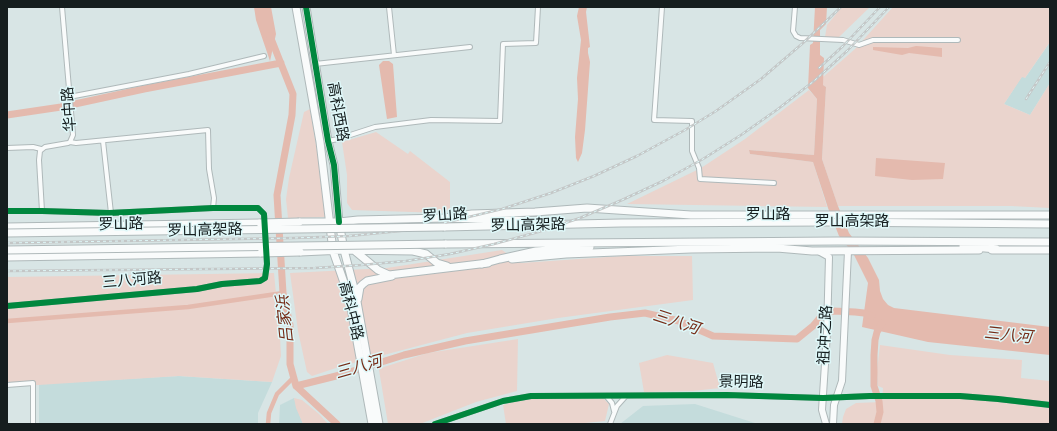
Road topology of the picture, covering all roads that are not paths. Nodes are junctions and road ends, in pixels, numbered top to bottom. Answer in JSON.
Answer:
{"nodes":[{"id":1,"x":62,"y":7,"type":"edge"},
{"id":2,"x":296,"y":7,"type":"edge"},
{"id":3,"x":306,"y":7,"type":"edge"},
{"id":4,"x":389,"y":7,"type":"edge"},
{"id":5,"x":538,"y":7,"type":"edge"},
{"id":6,"x":662,"y":7,"type":"edge"},
{"id":7,"x":795,"y":7,"type":"edge"},
{"id":8,"x":958,"y":40,"type":"dead end"},
{"id":9,"x":470,"y":47,"type":"dead end"},
{"id":10,"x":394,"y":55,"type":"junction"},
{"id":11,"x":264,"y":56,"type":"dead end"},
{"id":12,"x":315,"y":64,"type":"junction"},
{"id":13,"x":69,"y":97,"type":"junction"},
{"id":14,"x":328,"y":140,"type":"junction"},
{"id":15,"x":103,"y":141,"type":"junction"},
{"id":16,"x":70,"y":142,"type":"junction"},
{"id":17,"x":7,"y":148,"type":"edge"},
{"id":18,"x":41,"y":149,"type":"junction"},
{"id":19,"x":774,"y":183,"type":"dead end"},
{"id":20,"x":213,"y":208,"type":"junction"},
{"id":21,"x":7,"y":211,"type":"edge"},
{"id":22,"x":42,"y":211,"type":"junction"},
{"id":23,"x":111,"y":213,"type":"junction"},
{"id":24,"x":1050,"y":215,"type":"edge"},
{"id":25,"x":444,"y":218,"type":"junction"},
{"id":26,"x":826,"y":218,"type":"junction"},
{"id":27,"x":846,"y":218,"type":"junction"},
{"id":28,"x":329,"y":222,"type":"junction"},
{"id":29,"x":339,"y":222,"type":"junction"},
{"id":30,"x":622,"y":223,"type":"junction"},
{"id":31,"x":1050,"y":224,"type":"edge"},
{"id":32,"x":7,"y":227,"type":"edge"},
{"id":33,"x":7,"y":233,"type":"edge"},
{"id":34,"x":895,"y":242,"type":"junction"},
{"id":35,"x":1050,"y":242,"type":"edge"},
{"id":36,"x":621,"y":243,"type":"junction"},
{"id":37,"x":7,"y":250,"type":"edge"},
{"id":38,"x":344,"y":250,"type":"junction"},
{"id":39,"x":996,"y":250,"type":"junction"},
{"id":40,"x":1050,"y":250,"type":"edge"},
{"id":41,"x":333,"y":251,"type":"junction"},
{"id":42,"x":355,"y":251,"type":"junction"},
{"id":43,"x":818,"y":251,"type":"junction"},
{"id":44,"x":848,"y":251,"type":"junction"},
{"id":45,"x":7,"y":257,"type":"edge"},
{"id":46,"x":482,"y":264,"type":"junction"},
{"id":47,"x":452,"y":267,"type":"junction"},
{"id":48,"x":400,"y":274,"type":"junction"},
{"id":49,"x":357,"y":302,"type":"junction"},
{"id":50,"x":7,"y":306,"type":"edge"},
{"id":51,"x":365,"y":361,"type":"junction"},
{"id":52,"x":367,"y":374,"type":"junction"},
{"id":53,"x":7,"y":385,"type":"edge"},
{"id":54,"x":606,"y":396,"type":"junction"},
{"id":55,"x":626,"y":396,"type":"junction"},
{"id":56,"x":823,"y":398,"type":"junction"},
{"id":57,"x":836,"y":398,"type":"junction"},
{"id":58,"x":1050,"y":405,"type":"edge"},
{"id":59,"x":614,"y":411,"type":"junction"},
{"id":60,"x":33,"y":424,"type":"edge"},
{"id":61,"x":372,"y":424,"type":"edge"},
{"id":62,"x":379,"y":424,"type":"edge"},
{"id":63,"x":435,"y":424,"type":"edge"},
{"id":64,"x":610,"y":424,"type":"edge"},
{"id":65,"x":826,"y":424,"type":"edge"},
{"id":66,"x":833,"y":424,"type":"edge"}],
"edges":[{"from":1,"to":13,"type":"street","name":"华中路"},
{"from":2,"to":28,"type":"main road","name":"高科西路"},
{"from":3,"to":12,"type":"main road","name":"高科西路"},
{"from":4,"to":10,"type":"street"},
{"from":5,"to":14,"type":"street"},
{"from":6,"to":19,"type":"street"},
{"from":7,"to":8,"type":"street"},
{"from":9,"to":10,"type":"street"},
{"from":10,"to":12,"type":"street"},
{"from":11,"to":13,"type":"street"},
{"from":12,"to":14,"type":"main road","name":"高科西路"},
{"from":13,"to":16,"type":"street","name":"华中路"},
{"from":14,"to":29,"type":"main road","name":"高科西路"},
{"from":15,"to":16,"type":"street"},
{"from":15,"to":20,"type":"street"},
{"from":15,"to":23,"type":"street"},
{"from":16,"to":18,"type":"street","name":"华中路"},
{"from":17,"to":18,"type":"street","name":"华中路"},
{"from":18,"to":22,"type":"street"},
{"from":20,"to":23,"type":"street"},
{"from":20,"to":50,"type":"street","name":"三八河路"},
{"from":21,"to":22,"type":"street"},
{"from":22,"to":23,"type":"street"},
{"from":24,"to":27,"type":"main road"},
{"from":25,"to":26,"type":"main road","name":"罗山路"},
{"from":25,"to":29,"type":"main road","name":"罗山路"},
{"from":25,"to":30,"type":"main road"},
{"from":26,"to":27,"type":"main road","name":"罗山高架路"},
{"from":26,"to":30,"type":"main road","name":"罗山高架路"},
{"from":27,"to":31,"type":"main road","name":"罗山高架路"},
{"from":28,"to":29,"type":"main road","name":"罗山路"},
{"from":28,"to":32,"type":"main road","name":"罗山路","bridge":true},
{"from":28,"to":41,"type":"main road","name":"高科中路"},
{"from":29,"to":38,"type":"main road","name":"高科中路"},
{"from":30,"to":33,"type":"main road","name":"罗山高架路","bridge":true},
{"from":34,"to":35,"type":"main road","name":"罗山高架路"},
{"from":34,"to":36,"type":"main road","name":"罗山高架路"},
{"from":34,"to":39,"type":"main road"},
{"from":36,"to":37,"type":"main road","name":"罗山高架路","bridge":true},
{"from":36,"to":46,"type":"main road"},
{"from":38,"to":41,"type":"main road","name":"罗山路"},
{"from":38,"to":42,"type":"main road","name":"罗山路"},
{"from":38,"to":49,"type":"main road","name":"高科中路"},
{"from":39,"to":40,"type":"main road","name":"罗山路"},
{"from":39,"to":44,"type":"main road","name":"罗山路"},
{"from":41,"to":45,"type":"main road","name":"罗山路","bridge":true},
{"from":41,"to":51,"type":"main road","name":"高科中路"},
{"from":42,"to":47,"type":"main road","name":"罗山路"},
{"from":42,"to":48,"type":"main road","name":"罗山路"},
{"from":43,"to":44,"type":"main road","name":"罗山路"},
{"from":43,"to":46,"type":"main road","name":"罗山路"},
{"from":43,"to":56,"type":"main road","name":"祖冲之路"},
{"from":44,"to":57,"type":"main road","name":"祖冲之路"},
{"from":46,"to":47,"type":"main road","name":"罗山路"},
{"from":47,"to":48,"type":"main road","name":"罗山路"},
{"from":48,"to":49,"type":"main road"},
{"from":49,"to":51,"type":"main road","name":"高科中路"},
{"from":51,"to":52,"type":"main road","name":"高科中路"},
{"from":52,"to":61,"type":"main road","name":"高科中路"},
{"from":52,"to":62,"type":"main road","name":"高科中路"},
{"from":53,"to":60,"type":"street"},
{"from":54,"to":55,"type":"street","name":"景明路"},
{"from":54,"to":59,"type":"street"},
{"from":54,"to":63,"type":"street","name":"景明路"},
{"from":55,"to":56,"type":"street","name":"景明路"},
{"from":55,"to":59,"type":"street"},
{"from":56,"to":57,"type":"street","name":"景明路"},
{"from":56,"to":65,"type":"main road","name":"祖冲之路"},
{"from":57,"to":58,"type":"street","name":"景明路"},
{"from":57,"to":66,"type":"main road","name":"祖冲之路"},
{"from":59,"to":64,"type":"street"}]}
